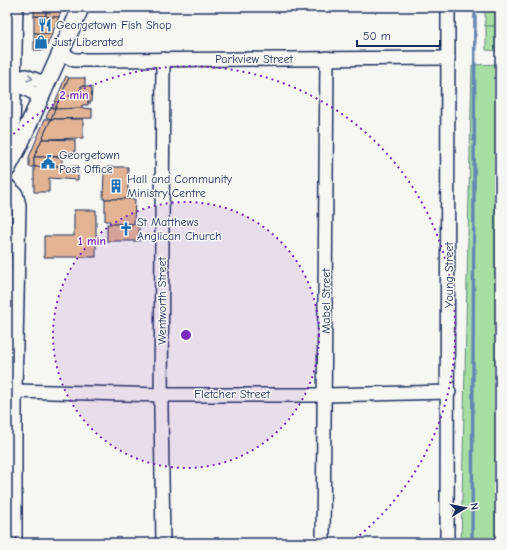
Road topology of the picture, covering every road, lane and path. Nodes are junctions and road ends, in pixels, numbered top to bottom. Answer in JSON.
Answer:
{"nodes":[{"id":1,"x":16,"y":7,"type":"edge"},
{"id":2,"x":81,"y":7,"type":"edge"},
{"id":3,"x":448,"y":7,"type":"edge"},
{"id":4,"x":61,"y":53,"type":"junction"},
{"id":5,"x":327,"y":58,"type":"junction"},
{"id":6,"x":448,"y":58,"type":"junction"},
{"id":7,"x":163,"y":59,"type":"junction"},
{"id":8,"x":10,"y":80,"type":"edge"},
{"id":9,"x":44,"y":90,"type":"junction"},
{"id":10,"x":19,"y":146,"type":"junction"},
{"id":11,"x":7,"y":169,"type":"edge"},
{"id":12,"x":7,"y":185,"type":"edge"},
{"id":13,"x":15,"y":391,"type":"junction"},
{"id":14,"x":449,"y":392,"type":"junction"},
{"id":15,"x":162,"y":395,"type":"junction"},
{"id":16,"x":326,"y":395,"type":"junction"},
{"id":17,"x":15,"y":543,"type":"edge"},
{"id":18,"x":163,"y":543,"type":"edge"},
{"id":19,"x":323,"y":543,"type":"edge"},
{"id":20,"x":447,"y":543,"type":"edge"}],
"edges":[{"from":1,"to":8,"type":"street"},
{"from":2,"to":4,"type":"street"},
{"from":3,"to":6,"type":"street","name":"Young Street"},
{"from":4,"to":7,"type":"street","name":"Parkview Street"},
{"from":4,"to":9,"type":"street"},
{"from":5,"to":6,"type":"street","name":"Parkview Street"},
{"from":5,"to":7,"type":"street","name":"Parkview Street"},
{"from":5,"to":16,"type":"street","name":"Mabel Street"},
{"from":6,"to":14,"type":"street","name":"Young Street"},
{"from":7,"to":15,"type":"street","name":"Wentworth Street"},
{"from":8,"to":9,"type":"street"},
{"from":8,"to":10,"type":"street"},
{"from":9,"to":10,"type":"street"},
{"from":10,"to":11,"type":"street"},
{"from":12,"to":13,"type":"street"},
{"from":13,"to":15,"type":"street","name":"Fletcher Street"},
{"from":13,"to":17,"type":"street"},
{"from":14,"to":16,"type":"street","name":"Fletcher Street"},
{"from":14,"to":20,"type":"street","name":"Young Street"},
{"from":15,"to":16,"type":"street","name":"Fletcher Street"},
{"from":15,"to":18,"type":"street","name":"Wentworth Street"},
{"from":16,"to":19,"type":"street","name":"Mabel Street"}]}
